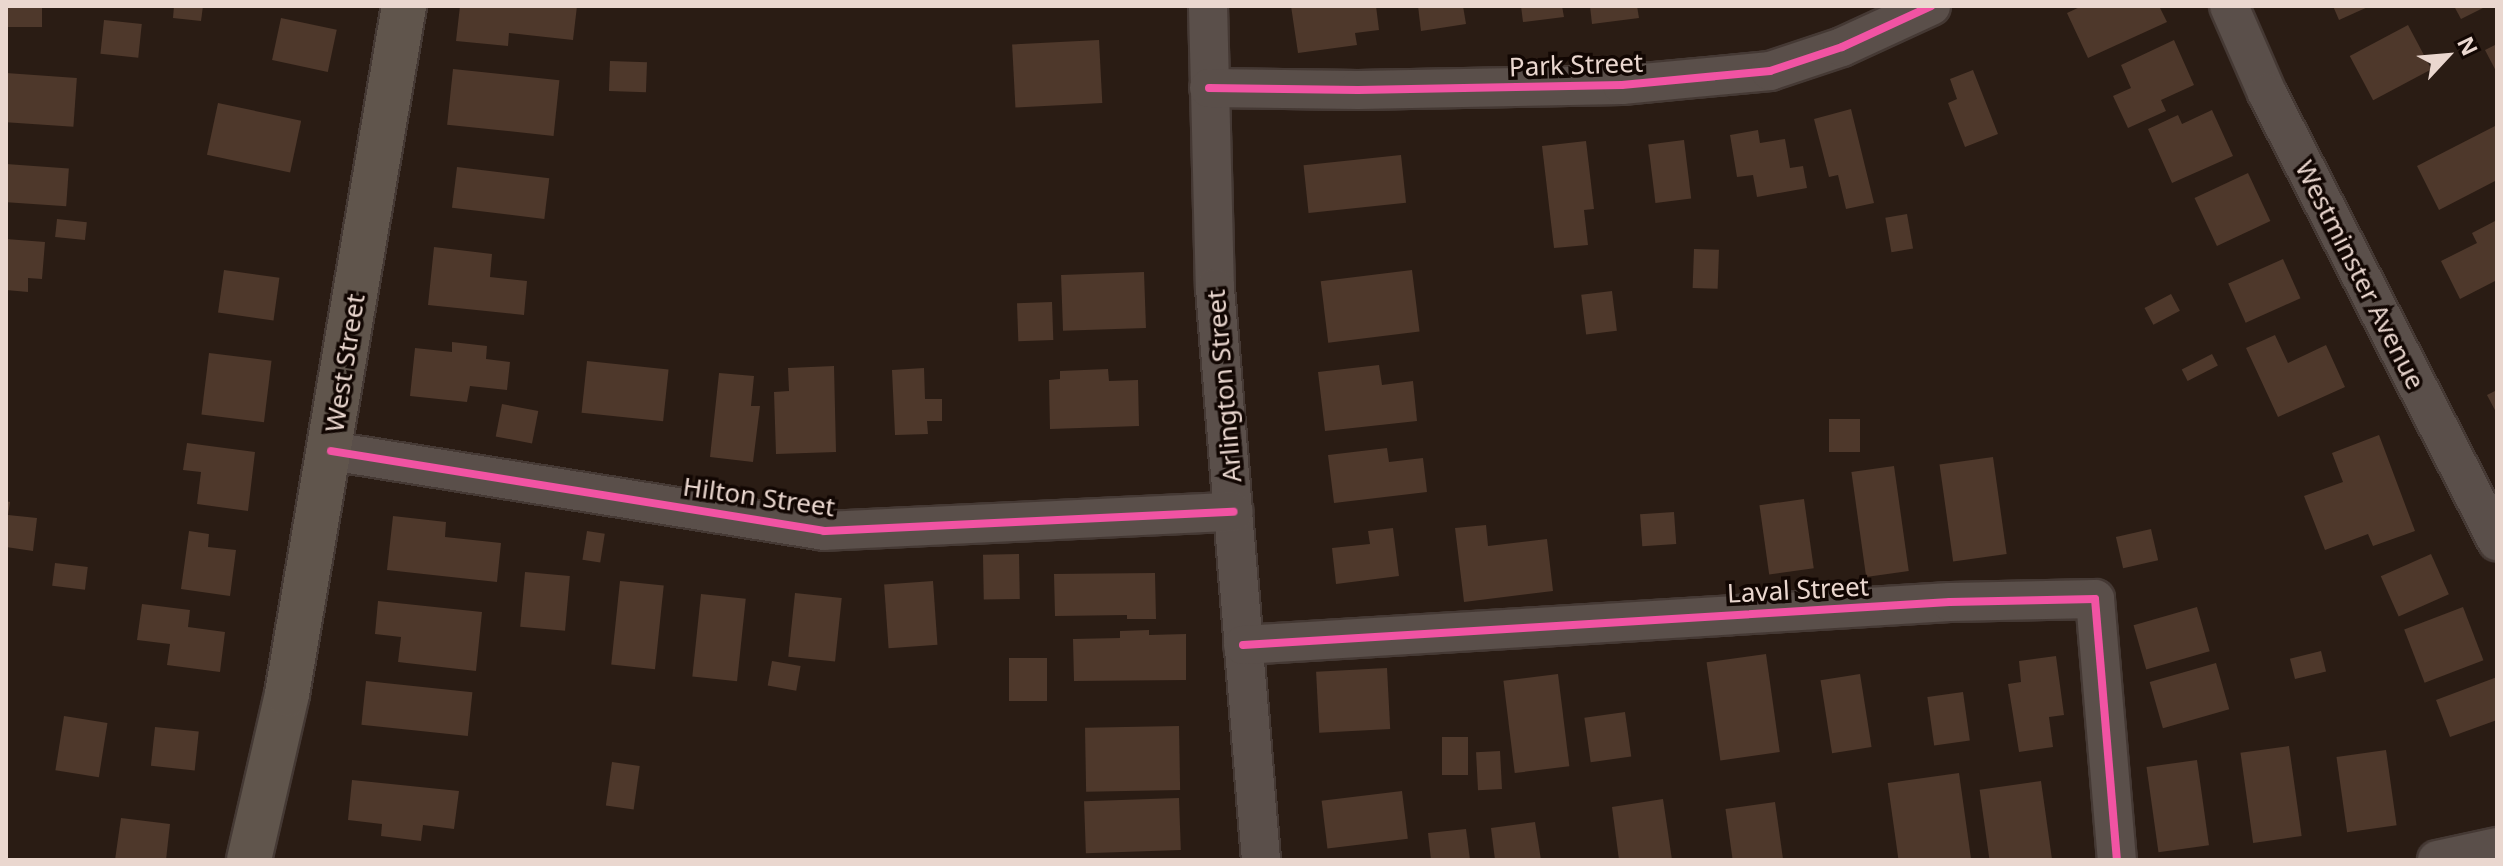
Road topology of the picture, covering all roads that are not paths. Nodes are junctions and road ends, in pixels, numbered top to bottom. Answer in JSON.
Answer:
{"nodes":[{"id":1,"x":404,"y":6,"type":"edge"},
{"id":2,"x":1208,"y":6,"type":"edge"},
{"id":3,"x":1931,"y":6,"type":"edge"},
{"id":4,"x":2229,"y":6,"type":"edge"},
{"id":5,"x":1209,"y":88,"type":"junction"},
{"id":6,"x":331,"y":451,"type":"junction"},
{"id":7,"x":1234,"y":512,"type":"junction"},
{"id":8,"x":2497,"y":541,"type":"edge"},
{"id":9,"x":1243,"y":645,"type":"junction"},
{"id":10,"x":2497,"y":847,"type":"edge"},
{"id":11,"x":249,"y":860,"type":"edge"},
{"id":12,"x":1261,"y":860,"type":"edge"},
{"id":13,"x":2117,"y":860,"type":"edge"},
{"id":14,"x":2437,"y":860,"type":"edge"}],
"edges":[{"from":1,"to":6,"type":"main road","name":"West Street"},
{"from":2,"to":5,"type":"street","name":"Arlington Street"},
{"from":3,"to":5,"type":"street","name":"Park Street"},
{"from":4,"to":8,"type":"street","name":"Westminster Avenue"},
{"from":5,"to":7,"type":"street","name":"Arlington Street"},
{"from":6,"to":7,"type":"street","name":"Hilton Street"},
{"from":6,"to":11,"type":"main road","name":"West Street"},
{"from":7,"to":9,"type":"street","name":"Arlington Street"},
{"from":9,"to":12,"type":"street","name":"Arlington Street"},
{"from":9,"to":13,"type":"street","name":"Laval Street"},
{"from":10,"to":14,"type":"street"}]}
